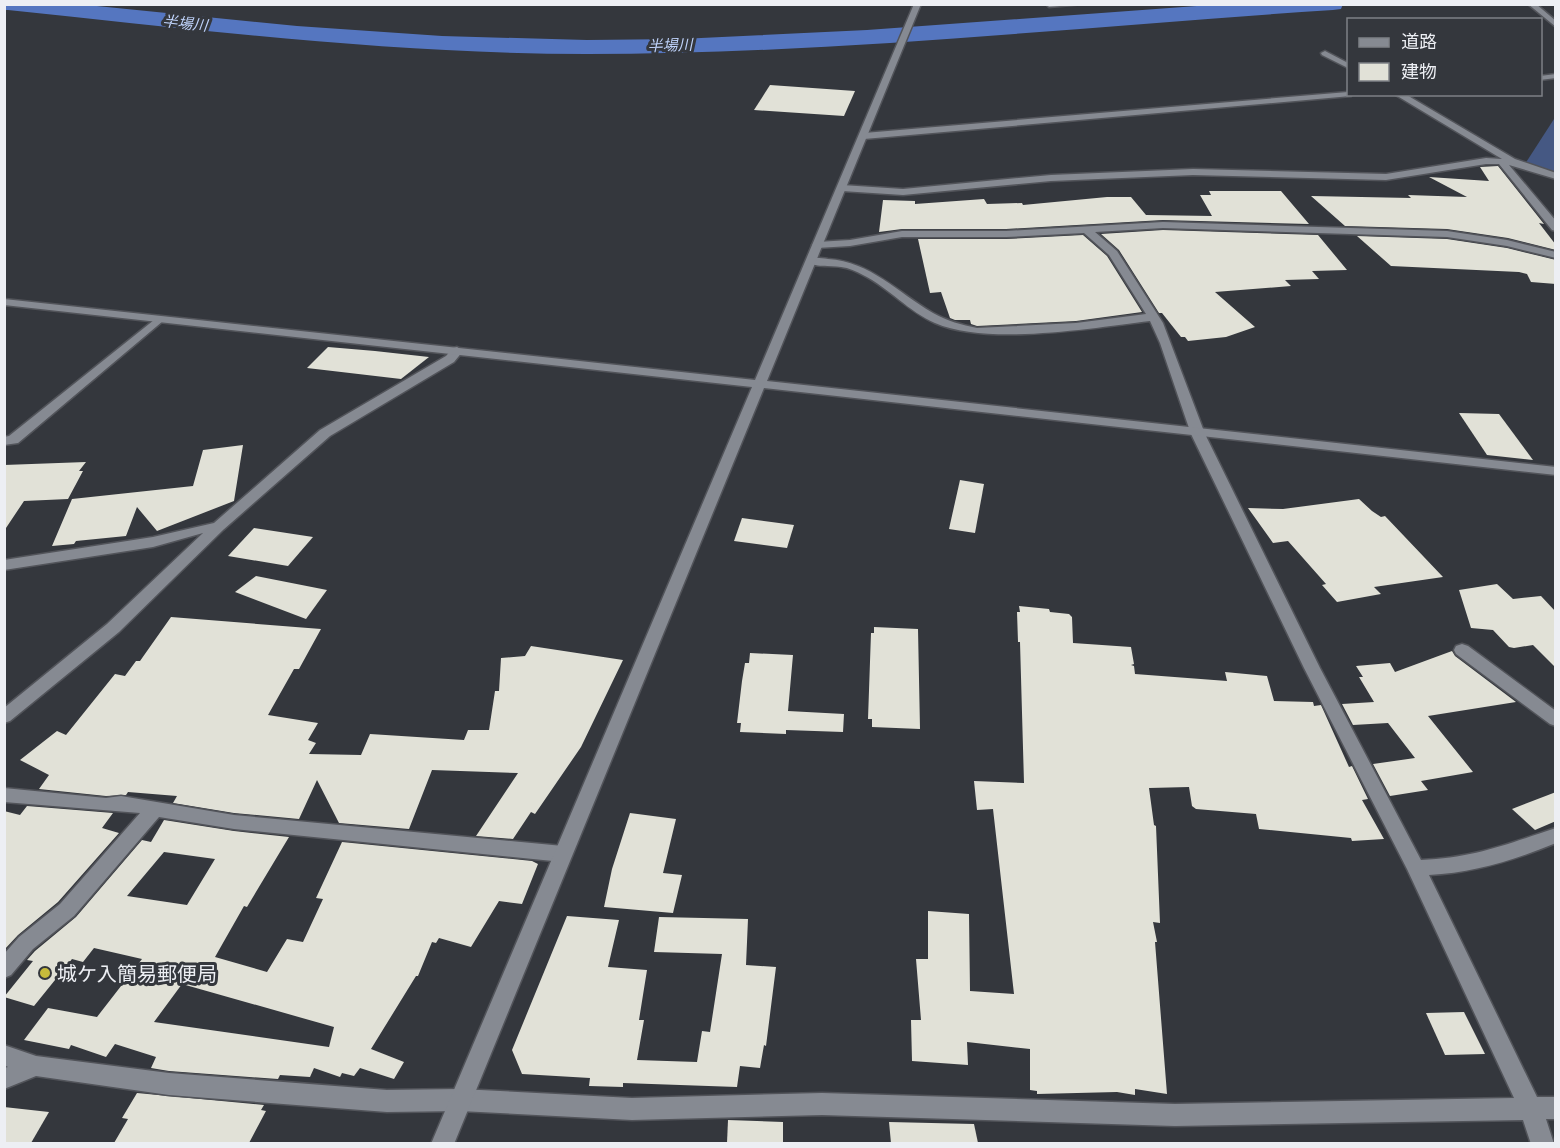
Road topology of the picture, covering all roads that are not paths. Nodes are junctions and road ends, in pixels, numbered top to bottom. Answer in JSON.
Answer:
{"nodes":[{"id":1,"x":918,"y":4,"type":"edge"},
{"id":2,"x":1080,"y":4,"type":"edge"},
{"id":3,"x":1050,"y":6,"type":"edge"},
{"id":4,"x":1063,"y":6,"type":"edge"},
{"id":5,"x":1534,"y":7,"type":"edge"},
{"id":6,"x":1556,"y":25,"type":"edge"},
{"id":7,"x":1326,"y":53,"type":"dead end"},
{"id":8,"x":1347,"y":65,"type":"edge"},
{"id":9,"x":1347,"y":94,"type":"edge"},
{"id":10,"x":1401,"y":96,"type":"edge"},
{"id":11,"x":864,"y":136,"type":"junction"},
{"id":12,"x":1508,"y":162,"type":"junction"},
{"id":13,"x":1556,"y":176,"type":"edge"},
{"id":14,"x":842,"y":188,"type":"junction"},
{"id":15,"x":1556,"y":228,"type":"edge"},
{"id":16,"x":1087,"y":230,"type":"junction"},
{"id":17,"x":818,"y":245,"type":"junction"},
{"id":18,"x":1556,"y":255,"type":"edge"},
{"id":19,"x":811,"y":261,"type":"junction"},
{"id":20,"x":4,"y":302,"type":"edge"},
{"id":21,"x":1152,"y":317,"type":"junction"},
{"id":22,"x":159,"y":319,"type":"junction"},
{"id":23,"x":457,"y":351,"type":"junction"},
{"id":24,"x":760,"y":384,"type":"junction"},
{"id":25,"x":1198,"y":434,"type":"junction"},
{"id":26,"x":4,"y":441,"type":"edge"},
{"id":27,"x":1556,"y":471,"type":"edge"},
{"id":28,"x":218,"y":527,"type":"junction"},
{"id":29,"x":4,"y":565,"type":"edge"},
{"id":30,"x":1462,"y":650,"type":"dead end"},
{"id":31,"x":4,"y":717,"type":"edge"},
{"id":32,"x":1556,"y":720,"type":"edge"},
{"id":33,"x":4,"y":795,"type":"edge"},
{"id":34,"x":156,"y":808,"type":"junction"},
{"id":35,"x":1556,"y":835,"type":"edge"},
{"id":36,"x":563,"y":854,"type":"junction"},
{"id":37,"x":1416,"y":868,"type":"junction"},
{"id":38,"x":4,"y":969,"type":"edge"},
{"id":39,"x":4,"y":1055,"type":"edge"},
{"id":40,"x":36,"y":1066,"type":"junction"},
{"id":41,"x":4,"y":1079,"type":"edge"},
{"id":42,"x":460,"y":1100,"type":"junction"},
{"id":43,"x":1556,"y":1108,"type":"edge"},
{"id":44,"x":1531,"y":1109,"type":"junction"},
{"id":45,"x":442,"y":1143,"type":"edge"},
{"id":46,"x":1544,"y":1143,"type":"edge"}],
"edges":[{"from":1,"to":11,"type":"street"},
{"from":2,"to":4,"type":"street"},
{"from":3,"to":4,"type":"street"},
{"from":5,"to":6,"type":"street"},
{"from":7,"to":8,"type":"street"},
{"from":9,"to":11,"type":"street"},
{"from":10,"to":12,"type":"street"},
{"from":11,"to":14,"type":"street"},
{"from":12,"to":13,"type":"street"},
{"from":12,"to":14,"type":"street"},
{"from":12,"to":15,"type":"street"},
{"from":14,"to":17,"type":"street"},
{"from":16,"to":17,"type":"street"},
{"from":16,"to":18,"type":"street"},
{"from":16,"to":21,"type":"street"},
{"from":17,"to":19,"type":"street"},
{"from":19,"to":21,"type":"street"},
{"from":19,"to":24,"type":"street"},
{"from":20,"to":22,"type":"street"},
{"from":21,"to":25,"type":"street"},
{"from":22,"to":23,"type":"street"},
{"from":22,"to":26,"type":"street"},
{"from":23,"to":24,"type":"street"},
{"from":23,"to":28,"type":"street"},
{"from":24,"to":25,"type":"street"},
{"from":24,"to":36,"type":"street"},
{"from":25,"to":27,"type":"street"},
{"from":25,"to":37,"type":"street"},
{"from":28,"to":29,"type":"street"},
{"from":28,"to":31,"type":"street"},
{"from":30,"to":32,"type":"street"},
{"from":33,"to":34,"type":"street"},
{"from":34,"to":36,"type":"street"},
{"from":34,"to":38,"type":"street"},
{"from":35,"to":37,"type":"street"},
{"from":36,"to":42,"type":"street"},
{"from":37,"to":44,"type":"street"},
{"from":39,"to":40,"type":"street"},
{"from":40,"to":41,"type":"street"},
{"from":40,"to":42,"type":"street"},
{"from":42,"to":44,"type":"street"},
{"from":42,"to":45,"type":"street"},
{"from":43,"to":44,"type":"street"},
{"from":44,"to":46,"type":"street"}]}
